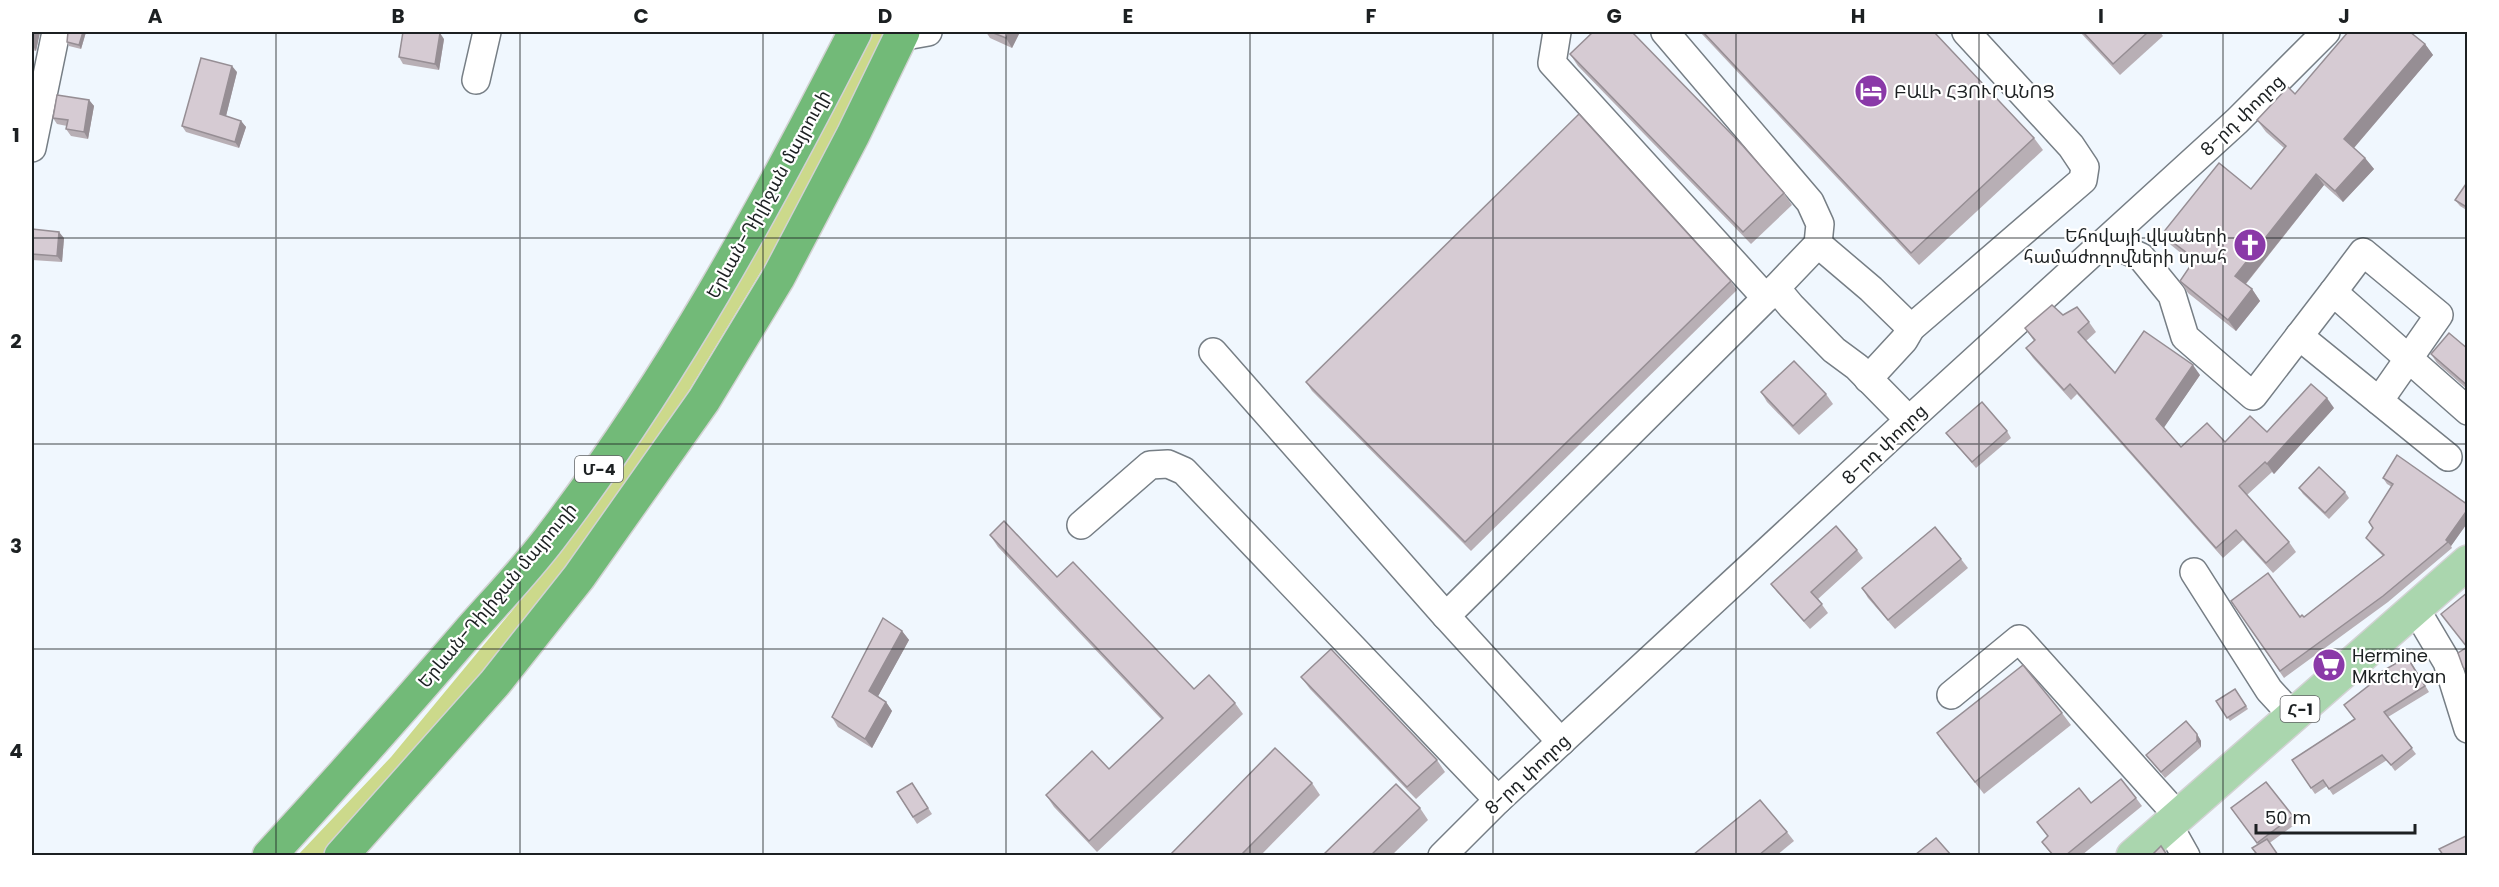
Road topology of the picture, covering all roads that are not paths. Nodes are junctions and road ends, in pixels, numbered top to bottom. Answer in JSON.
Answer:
{"nodes":[{"id":1,"x":56,"y":32,"type":"edge"},
{"id":2,"x":487,"y":32,"type":"edge"},
{"id":3,"x":855,"y":32,"type":"edge"},
{"id":4,"x":1557,"y":32,"type":"edge"},
{"id":5,"x":1665,"y":32,"type":"edge"},
{"id":6,"x":1966,"y":32,"type":"edge"},
{"id":7,"x":2326,"y":32,"type":"edge"},
{"id":8,"x":910,"y":34,"type":"edge"},
{"id":9,"x":476,"y":80,"type":"dead end"},
{"id":10,"x":32,"y":148,"type":"edge"},
{"id":11,"x":2106,"y":241,"type":"junction"},
{"id":12,"x":1818,"y":244,"type":"junction"},
{"id":13,"x":2333,"y":292,"type":"junction"},
{"id":14,"x":1771,"y":293,"type":"junction"},
{"id":15,"x":1911,"y":328,"type":"junction"},
{"id":16,"x":2299,"y":336,"type":"junction"},
{"id":17,"x":1213,"y":352,"type":"dead end"},
{"id":18,"x":2408,"y":358,"type":"junction"},
{"id":19,"x":1868,"y":379,"type":"junction"},
{"id":20,"x":2379,"y":401,"type":"junction"},
{"id":21,"x":2468,"y":411,"type":"edge"},
{"id":22,"x":1909,"y":420,"type":"junction"},
{"id":23,"x":2448,"y":456,"type":"dead end"},
{"id":24,"x":1081,"y":525,"type":"dead end"},
{"id":25,"x":2468,"y":562,"type":"edge"},
{"id":26,"x":2194,"y":572,"type":"dead end"},
{"id":27,"x":2415,"y":608,"type":"junction"},
{"id":28,"x":1446,"y":616,"type":"junction"},
{"id":29,"x":1951,"y":695,"type":"dead end"},
{"id":30,"x":2293,"y":716,"type":"junction"},
{"id":31,"x":2468,"y":729,"type":"edge"},
{"id":32,"x":1561,"y":742,"type":"junction"},
{"id":33,"x":1498,"y":800,"type":"junction"},
{"id":34,"x":2173,"y":820,"type":"junction"},
{"id":35,"x":269,"y":855,"type":"edge"},
{"id":36,"x":341,"y":855,"type":"edge"},
{"id":37,"x":1442,"y":855,"type":"edge"},
{"id":38,"x":2133,"y":855,"type":"edge"},
{"id":39,"x":2186,"y":855,"type":"edge"}],
"edges":[{"from":1,"to":10,"type":"street"},
{"from":2,"to":9,"type":"street"},
{"from":3,"to":35,"type":"highway","name":"Երևան-Դիլիջան մայրուղի","number":"Մ-4"},
{"from":4,"to":14,"type":"street"},
{"from":5,"to":12,"type":"street"},
{"from":6,"to":15,"type":"street"},
{"from":7,"to":11,"type":"street","name":"8-րդ փողոց"},
{"from":8,"to":36,"type":"highway","number":"Մ-4"},
{"from":11,"to":16,"type":"street"},
{"from":11,"to":22,"type":"street","name":"8-րդ փողոց"},
{"from":12,"to":14,"type":"street"},
{"from":12,"to":15,"type":"street"},
{"from":13,"to":16,"type":"street"},
{"from":13,"to":18,"type":"street"},
{"from":13,"to":18,"type":"street"},
{"from":14,"to":19,"type":"street"},
{"from":14,"to":28,"type":"street"},
{"from":15,"to":19,"type":"street"},
{"from":16,"to":20,"type":"street"},
{"from":17,"to":28,"type":"street"},
{"from":18,"to":20,"type":"street"},
{"from":18,"to":21,"type":"street"},
{"from":19,"to":22,"type":"street"},
{"from":20,"to":23,"type":"street"},
{"from":22,"to":32,"type":"street","name":"8-րդ փողոց"},
{"from":24,"to":33,"type":"street"},
{"from":25,"to":27,"type":"main road","number":"Հ-1"},
{"from":26,"to":30,"type":"street"},
{"from":27,"to":30,"type":"main road","number":"Հ-1"},
{"from":27,"to":31,"type":"street"},
{"from":28,"to":32,"type":"street"},
{"from":29,"to":34,"type":"street"},
{"from":30,"to":34,"type":"main road","number":"Հ-1"},
{"from":32,"to":33,"type":"street","name":"8-րդ փողոց"},
{"from":33,"to":37,"type":"street","name":"8-րդ փողոց"},
{"from":34,"to":38,"type":"main road","number":"Հ-1"},
{"from":34,"to":39,"type":"street"}]}
